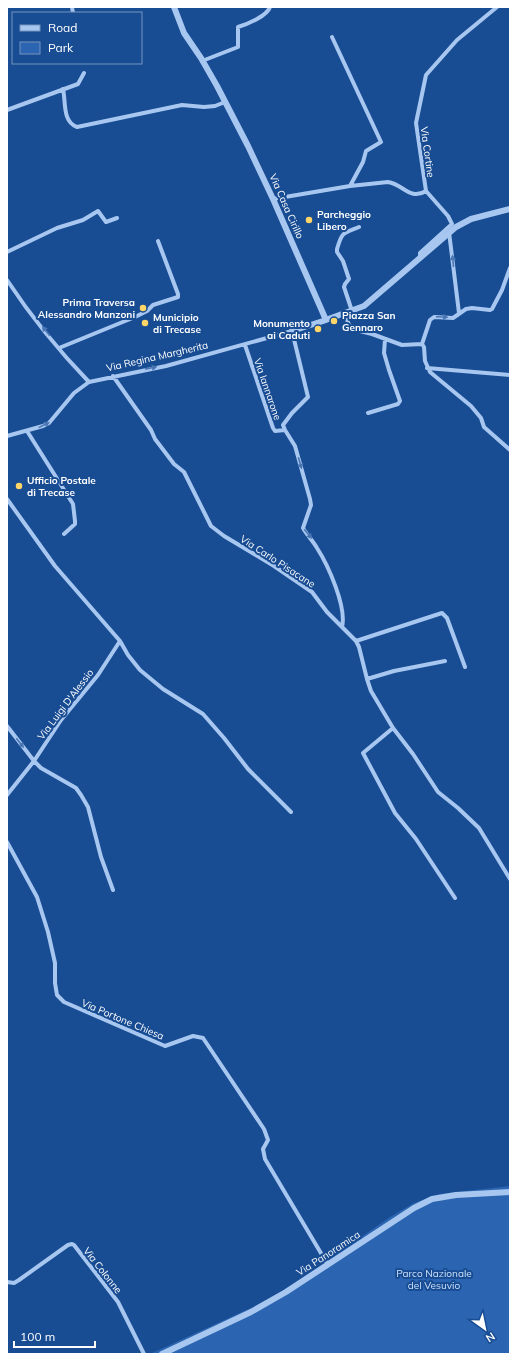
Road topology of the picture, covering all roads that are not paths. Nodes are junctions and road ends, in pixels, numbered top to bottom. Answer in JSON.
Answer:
{"nodes":[{"id":1,"x":174,"y":7,"type":"edge"},
{"id":2,"x":270,"y":7,"type":"edge"},
{"id":3,"x":497,"y":7,"type":"edge"},
{"id":4,"x":332,"y":37,"type":"dead end"},
{"id":5,"x":202,"y":61,"type":"junction"},
{"id":6,"x":84,"y":73,"type":"dead end"},
{"id":7,"x":63,"y":89,"type":"junction"},
{"id":8,"x":225,"y":102,"type":"junction"},
{"id":9,"x":7,"y":110,"type":"edge"},
{"id":10,"x":350,"y":186,"type":"junction"},
{"id":11,"x":426,"y":191,"type":"junction"},
{"id":12,"x":273,"y":199,"type":"junction"},
{"id":13,"x":510,"y":209,"type":"edge"},
{"id":14,"x":117,"y":218,"type":"dead end"},
{"id":15,"x":359,"y":227,"type":"dead end"},
{"id":16,"x":449,"y":232,"type":"junction"},
{"id":17,"x":158,"y":241,"type":"dead end"},
{"id":18,"x":7,"y":252,"type":"edge"},
{"id":19,"x":420,"y":258,"type":"junction"},
{"id":20,"x":510,"y":268,"type":"edge"},
{"id":21,"x":7,"y":280,"type":"edge"},
{"id":22,"x":352,"y":311,"type":"junction"},
{"id":23,"x":459,"y":313,"type":"junction"},
{"id":24,"x":345,"y":314,"type":"junction"},
{"id":25,"x":326,"y":320,"type":"junction"},
{"id":26,"x":292,"y":331,"type":"junction"},
{"id":27,"x":385,"y":339,"type":"junction"},
{"id":28,"x":422,"y":344,"type":"junction"},
{"id":29,"x":244,"y":345,"type":"junction"},
{"id":30,"x":59,"y":348,"type":"junction"},
{"id":31,"x":427,"y":368,"type":"junction"},
{"id":32,"x":510,"y":375,"type":"edge"},
{"id":33,"x":113,"y":376,"type":"junction"},
{"id":34,"x":90,"y":382,"type":"junction"},
{"id":35,"x":368,"y":413,"type":"dead end"},
{"id":36,"x":285,"y":430,"type":"junction"},
{"id":37,"x":27,"y":431,"type":"junction"},
{"id":38,"x":7,"y":436,"type":"edge"},
{"id":39,"x":510,"y":450,"type":"edge"},
{"id":40,"x":7,"y":499,"type":"edge"},
{"id":41,"x":64,"y":534,"type":"dead end"},
{"id":42,"x":342,"y":627,"type":"junction"},
{"id":43,"x":120,"y":641,"type":"junction"},
{"id":44,"x":356,"y":641,"type":"junction"},
{"id":45,"x":445,"y":660,"type":"dead end"},
{"id":46,"x":465,"y":667,"type":"dead end"},
{"id":47,"x":367,"y":679,"type":"junction"},
{"id":48,"x":7,"y":726,"type":"edge"},
{"id":49,"x":393,"y":728,"type":"junction"},
{"id":50,"x":34,"y":761,"type":"junction"},
{"id":51,"x":7,"y":795,"type":"edge"},
{"id":52,"x":291,"y":812,"type":"dead end"},
{"id":53,"x":7,"y":842,"type":"edge"},
{"id":54,"x":510,"y":879,"type":"edge"},
{"id":55,"x":113,"y":890,"type":"dead end"},
{"id":56,"x":455,"y":898,"type":"dead end"},
{"id":57,"x":510,"y":1192,"type":"edge"},
{"id":58,"x":328,"y":1265,"type":"junction"},
{"id":59,"x":7,"y":1282,"type":"edge"},
{"id":60,"x":144,"y":1354,"type":"edge"},
{"id":61,"x":162,"y":1354,"type":"edge"}],
"edges":[{"from":1,"to":5,"type":"street","name":"Via Casa Cirillo"},
{"from":2,"to":5,"type":"street"},
{"from":3,"to":11,"type":"street","name":"Via Cortine"},
{"from":4,"to":10,"type":"street"},
{"from":5,"to":8,"type":"street","name":"Via Casa Cirillo"},
{"from":6,"to":7,"type":"street"},
{"from":7,"to":8,"type":"street"},
{"from":7,"to":9,"type":"street"},
{"from":8,"to":12,"type":"street","name":"Via Casa Cirillo"},
{"from":10,"to":11,"type":"street"},
{"from":10,"to":12,"type":"street"},
{"from":11,"to":19,"type":"street","name":"Via Cortine"},
{"from":12,"to":25,"type":"street","name":"Via Casa Cirillo"},
{"from":13,"to":16,"type":"street","name":"Via Regina Margherita"},
{"from":14,"to":18,"type":"street"},
{"from":15,"to":22,"type":"street"},
{"from":16,"to":19,"type":"street","name":"Via Regina Margherita"},
{"from":23,"to":16,"type":"street","one_way":true},
{"from":17,"to":30,"type":"street"},
{"from":19,"to":22,"type":"street","name":"Via Regina Margherita"},
{"from":20,"to":23,"type":"street"},
{"from":30,"to":21,"type":"street","one_way":true},
{"from":22,"to":24,"type":"street","name":"Via Regina Margherita"},
{"from":28,"to":23,"type":"street","one_way":true},
{"from":24,"to":25,"type":"street","name":"Via Regina Margherita"},
{"from":24,"to":27,"type":"street"},
{"from":25,"to":26,"type":"street","name":"Via Regina Margherita"},
{"from":26,"to":29,"type":"street","name":"Via Regina Margherita"},
{"from":26,"to":36,"type":"street"},
{"from":27,"to":28,"type":"street"},
{"from":27,"to":35,"type":"street"},
{"from":28,"to":31,"type":"street"},
{"from":33,"to":29,"type":"street","name":"Via Regina Margherita","one_way":true},
{"from":29,"to":36,"type":"street","name":"Via Iannarone"},
{"from":30,"to":34,"type":"street"},
{"from":31,"to":32,"type":"street"},
{"from":31,"to":39,"type":"street"},
{"from":33,"to":34,"type":"street","name":"Via Regina Margherita"},
{"from":33,"to":42,"type":"street","name":"Via Carlo Pisacane"},
{"from":37,"to":34,"type":"street","name":"Via Regina Margherita","one_way":true},
{"from":36,"to":42,"type":"street","name":"Via Iannarone","one_way":true},
{"from":37,"to":38,"type":"street","name":"Via Regina Margherita"},
{"from":37,"to":41,"type":"street"},
{"from":40,"to":43,"type":"street"},
{"from":42,"to":44,"type":"street","name":"Via Carlo Pisacane"},
{"from":43,"to":50,"type":"street","name":"Via Luigi D'Alessio"},
{"from":43,"to":52,"type":"street"},
{"from":44,"to":46,"type":"street"},
{"from":44,"to":47,"type":"street","name":"Via Carlo Pisacane"},
{"from":45,"to":47,"type":"street"},
{"from":47,"to":49,"type":"street","name":"Via Carlo Pisacane"},
{"from":48,"to":50,"type":"street","one_way":true},
{"from":49,"to":54,"type":"street","name":"Via Carlo Pisacane"},
{"from":49,"to":56,"type":"street"},
{"from":50,"to":51,"type":"street","name":"Via Luigi D'Alessio"},
{"from":50,"to":55,"type":"street"},
{"from":53,"to":58,"type":"street","name":"Via Portone Chiesa"},
{"from":57,"to":58,"type":"street","name":"Via Panoramica"},
{"from":58,"to":61,"type":"street","name":"Via Panoramica"},
{"from":59,"to":60,"type":"street","name":"Via Colonne"}]}
